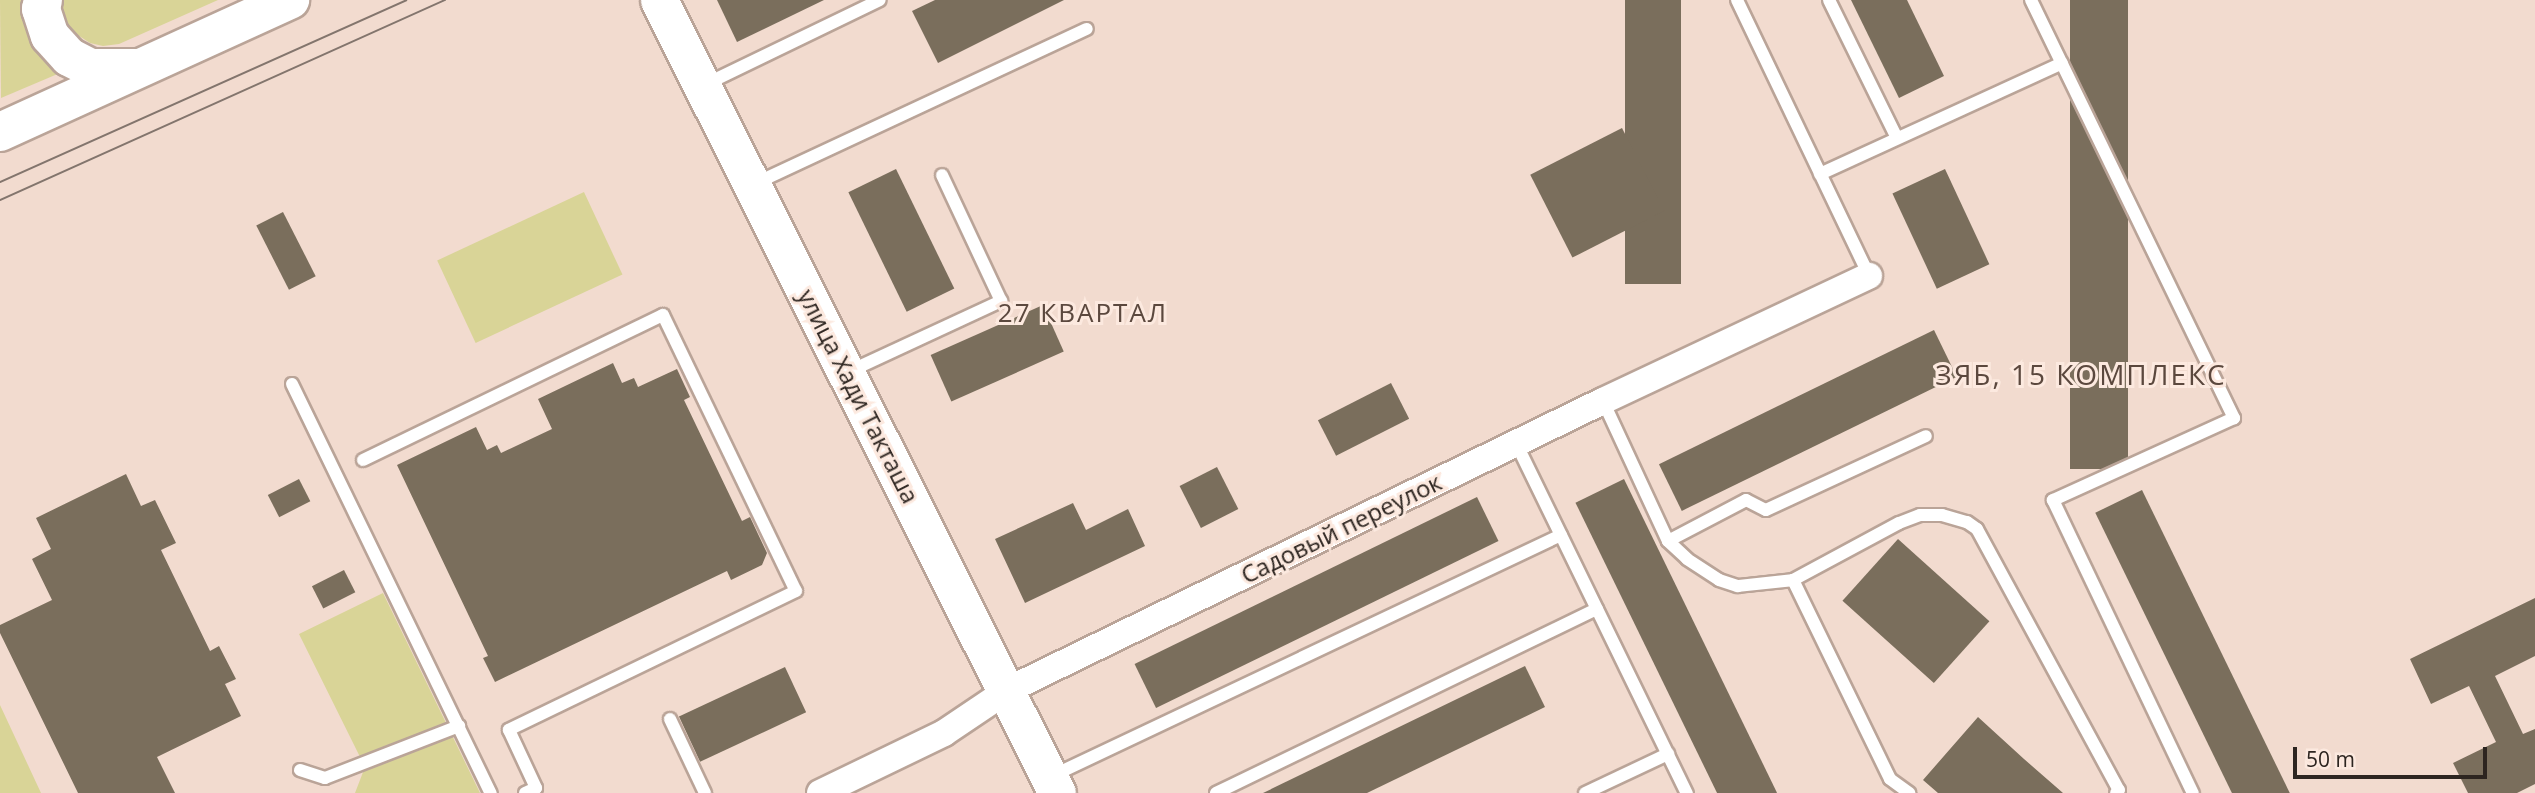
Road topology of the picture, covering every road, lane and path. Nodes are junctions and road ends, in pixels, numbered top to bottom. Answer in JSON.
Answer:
{"nodes":[{"id":1,"x":43,"y":0,"type":"edge"},
{"id":2,"x":290,"y":0,"type":"edge"},
{"id":3,"x":659,"y":0,"type":"edge"},
{"id":4,"x":880,"y":0,"type":"edge"},
{"id":5,"x":1737,"y":0,"type":"edge"},
{"id":6,"x":1829,"y":0,"type":"edge"},
{"id":7,"x":2031,"y":0,"type":"edge"},
{"id":8,"x":1087,"y":29,"type":"dead end"},
{"id":9,"x":2062,"y":63,"type":"junction"},
{"id":10,"x":140,"y":68,"type":"junction"},
{"id":11,"x":703,"y":85,"type":"junction"},
{"id":12,"x":0,"y":132,"type":"edge"},
{"id":13,"x":1897,"y":138,"type":"junction"},
{"id":14,"x":1820,"y":174,"type":"junction"},
{"id":15,"x":942,"y":175,"type":"dead end"},
{"id":16,"x":753,"y":184,"type":"junction"},
{"id":17,"x":1869,"y":276,"type":"joint"},
{"id":18,"x":848,"y":372,"type":"junction"},
{"id":19,"x":292,"y":384,"type":"dead end"},
{"id":20,"x":1603,"y":401,"type":"junction"},
{"id":21,"x":1926,"y":436,"type":"dead end"},
{"id":22,"x":1516,"y":443,"type":"junction"},
{"id":23,"x":363,"y":460,"type":"dead end"},
{"id":24,"x":1561,"y":535,"type":"junction"},
{"id":25,"x":1668,"y":541,"type":"junction"},
{"id":26,"x":1793,"y":580,"type":"junction"},
{"id":27,"x":1597,"y":609,"type":"junction"},
{"id":28,"x":1008,"y":690,"type":"junction"},
{"id":29,"x":670,"y":719,"type":"dead end"},
{"id":30,"x":459,"y":726,"type":"junction"},
{"id":31,"x":1668,"y":754,"type":"junction"},
{"id":32,"x":300,"y":770,"type":"dead end"},
{"id":33,"x":1053,"y":785,"type":"edge"},
{"id":34,"x":836,"y":789,"type":"edge"},
{"id":35,"x":491,"y":793,"type":"edge"},
{"id":36,"x":525,"y":793,"type":"edge"},
{"id":37,"x":705,"y":793,"type":"edge"},
{"id":38,"x":1216,"y":793,"type":"edge"},
{"id":39,"x":1586,"y":793,"type":"edge"},
{"id":40,"x":1687,"y":793,"type":"edge"},
{"id":41,"x":1909,"y":793,"type":"edge"},
{"id":42,"x":2116,"y":793,"type":"edge"},
{"id":43,"x":2193,"y":793,"type":"edge"}],
"edges":[{"from":1,"to":10,"type":"main road"},
{"from":2,"to":10,"type":"main road"},
{"from":3,"to":11,"type":"main road","name":"улица Хади Такташа"},
{"from":4,"to":11,"type":"lane"},
{"from":5,"to":14,"type":"lane"},
{"from":6,"to":13,"type":"lane"},
{"from":7,"to":9,"type":"lane"},
{"from":8,"to":16,"type":"lane"},
{"from":9,"to":13,"type":"lane"},
{"from":9,"to":43,"type":"lane"},
{"from":10,"to":12,"type":"main road"},
{"from":11,"to":16,"type":"main road","name":"улица Хади Такташа"},
{"from":13,"to":14,"type":"lane"},
{"from":14,"to":17,"type":"lane"},
{"from":15,"to":18,"type":"lane"},
{"from":16,"to":18,"type":"main road","name":"улица Хади Такташа"},
{"from":17,"to":20,"type":"street","name":"Садовый переулок"},
{"from":18,"to":28,"type":"main road","name":"улица Хади Такташа"},
{"from":19,"to":30,"type":"lane"},
{"from":20,"to":22,"type":"street","name":"Садовый переулок"},
{"from":20,"to":25,"type":"lane"},
{"from":21,"to":25,"type":"lane"},
{"from":22,"to":24,"type":"lane"},
{"from":22,"to":28,"type":"street","name":"Садовый переулок"},
{"from":23,"to":36,"type":"lane"},
{"from":24,"to":27,"type":"lane"},
{"from":24,"to":33,"type":"lane"},
{"from":25,"to":26,"type":"lane"},
{"from":26,"to":41,"type":"lane"},
{"from":26,"to":42,"type":"lane"},
{"from":27,"to":31,"type":"lane"},
{"from":27,"to":38,"type":"lane"},
{"from":28,"to":33,"type":"main road","name":"улица Хади Такташа"},
{"from":28,"to":34,"type":"street","name":"Садовый переулок"},
{"from":29,"to":37,"type":"lane"},
{"from":30,"to":32,"type":"lane"},
{"from":30,"to":35,"type":"lane"},
{"from":31,"to":39,"type":"lane"},
{"from":31,"to":40,"type":"lane"}]}
